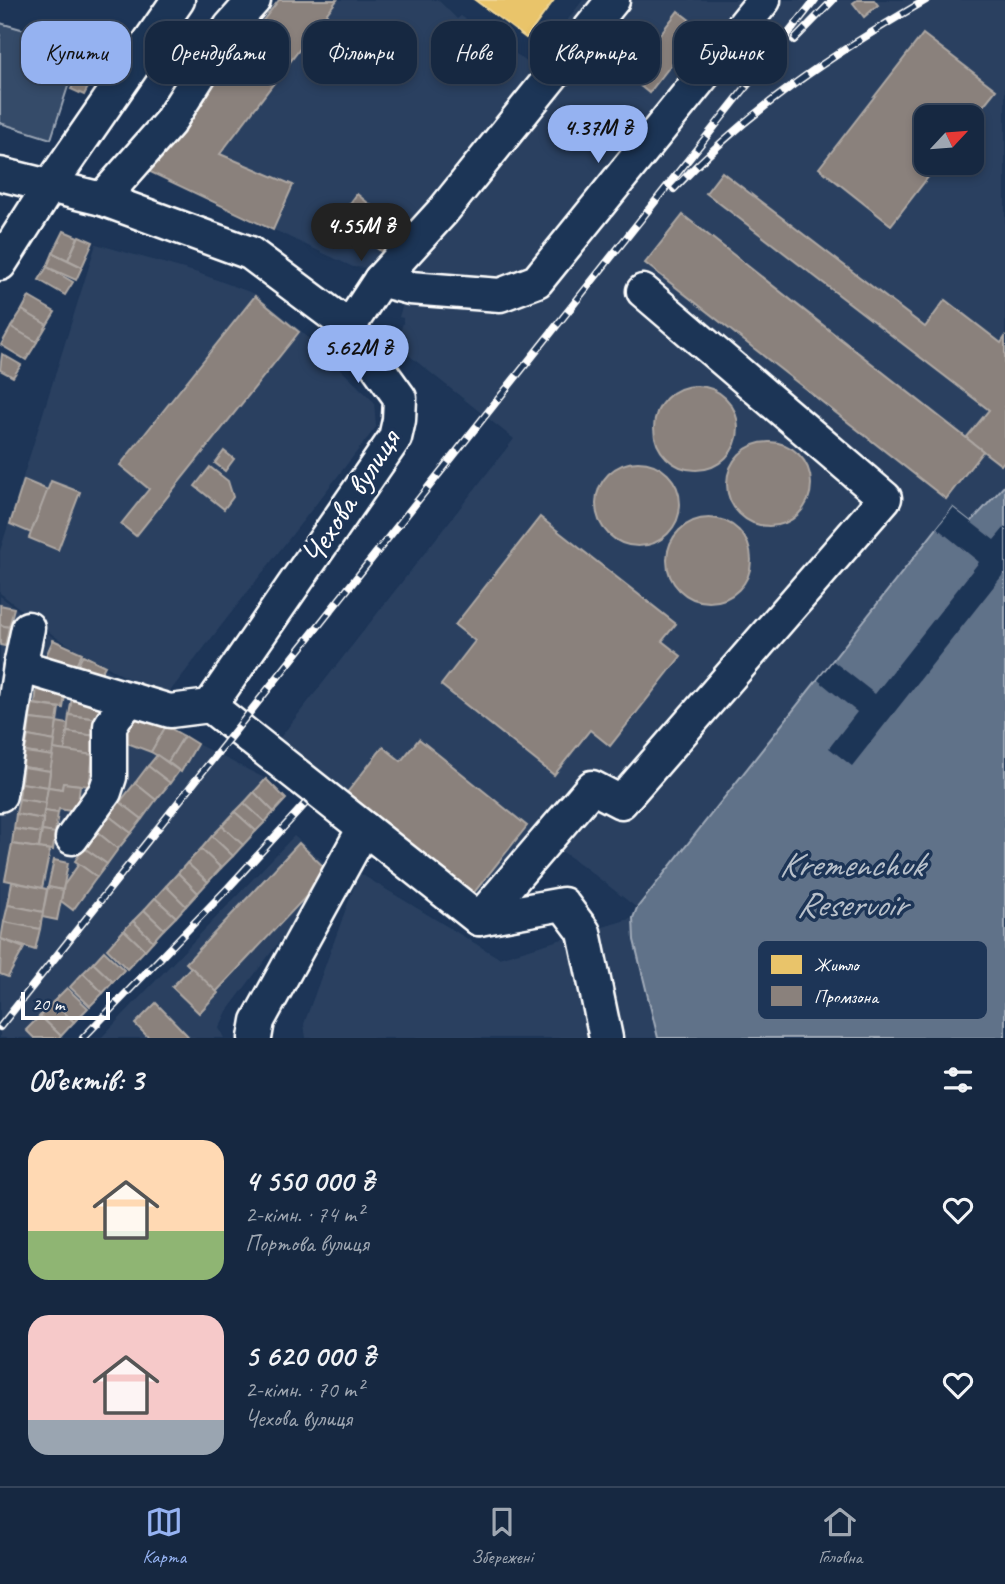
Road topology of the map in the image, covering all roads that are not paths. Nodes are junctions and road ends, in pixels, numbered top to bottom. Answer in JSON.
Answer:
{"nodes":[{"id":1,"x":178,"y":0,"type":"edge"},
{"id":2,"x":254,"y":0,"type":"edge"},
{"id":3,"x":612,"y":0,"type":"edge"},
{"id":4,"x":764,"y":0,"type":"edge"},
{"id":5,"x":0,"y":174,"type":"edge"},
{"id":6,"x":49,"y":187,"type":"junction"},
{"id":7,"x":102,"y":199,"type":"junction"},
{"id":8,"x":0,"y":264,"type":"edge"},
{"id":9,"x":380,"y":280,"type":"junction"},
{"id":10,"x":643,"y":291,"type":"dead end"},
{"id":11,"x":349,"y":327,"type":"junction"},
{"id":12,"x":29,"y":628,"type":"dead end"},
{"id":13,"x":20,"y":666,"type":"junction"},
{"id":14,"x":131,"y":699,"type":"junction"},
{"id":15,"x":209,"y":706,"type":"junction"},
{"id":16,"x":0,"y":795,"type":"edge"},
{"id":17,"x":364,"y":828,"type":"junction"},
{"id":18,"x":72,"y":838,"type":"dead end"},
{"id":19,"x":479,"y":919,"type":"junction"},
{"id":20,"x":250,"y":1032,"type":"edge"},
{"id":21,"x":606,"y":1038,"type":"edge"}],
"edges":[{"from":1,"to":6,"type":"street"},
{"from":2,"to":7,"type":"street"},
{"from":3,"to":9,"type":"street"},
{"from":4,"to":9,"type":"street"},
{"from":5,"to":6,"type":"street","name":"Чехова вулиця"},
{"from":6,"to":7,"type":"street","name":"Чехова вулиця"},
{"from":6,"to":8,"type":"street"},
{"from":7,"to":11,"type":"street","name":"Чехова вулиця"},
{"from":9,"to":11,"type":"street"},
{"from":10,"to":19,"type":"street"},
{"from":11,"to":15,"type":"street","name":"Чехова вулиця"},
{"from":12,"to":13,"type":"street"},
{"from":13,"to":14,"type":"street"},
{"from":13,"to":16,"type":"street"},
{"from":14,"to":15,"type":"street"},
{"from":14,"to":18,"type":"street"},
{"from":15,"to":17,"type":"street"},
{"from":17,"to":19,"type":"street"},
{"from":17,"to":20,"type":"street"},
{"from":19,"to":21,"type":"street"}]}
